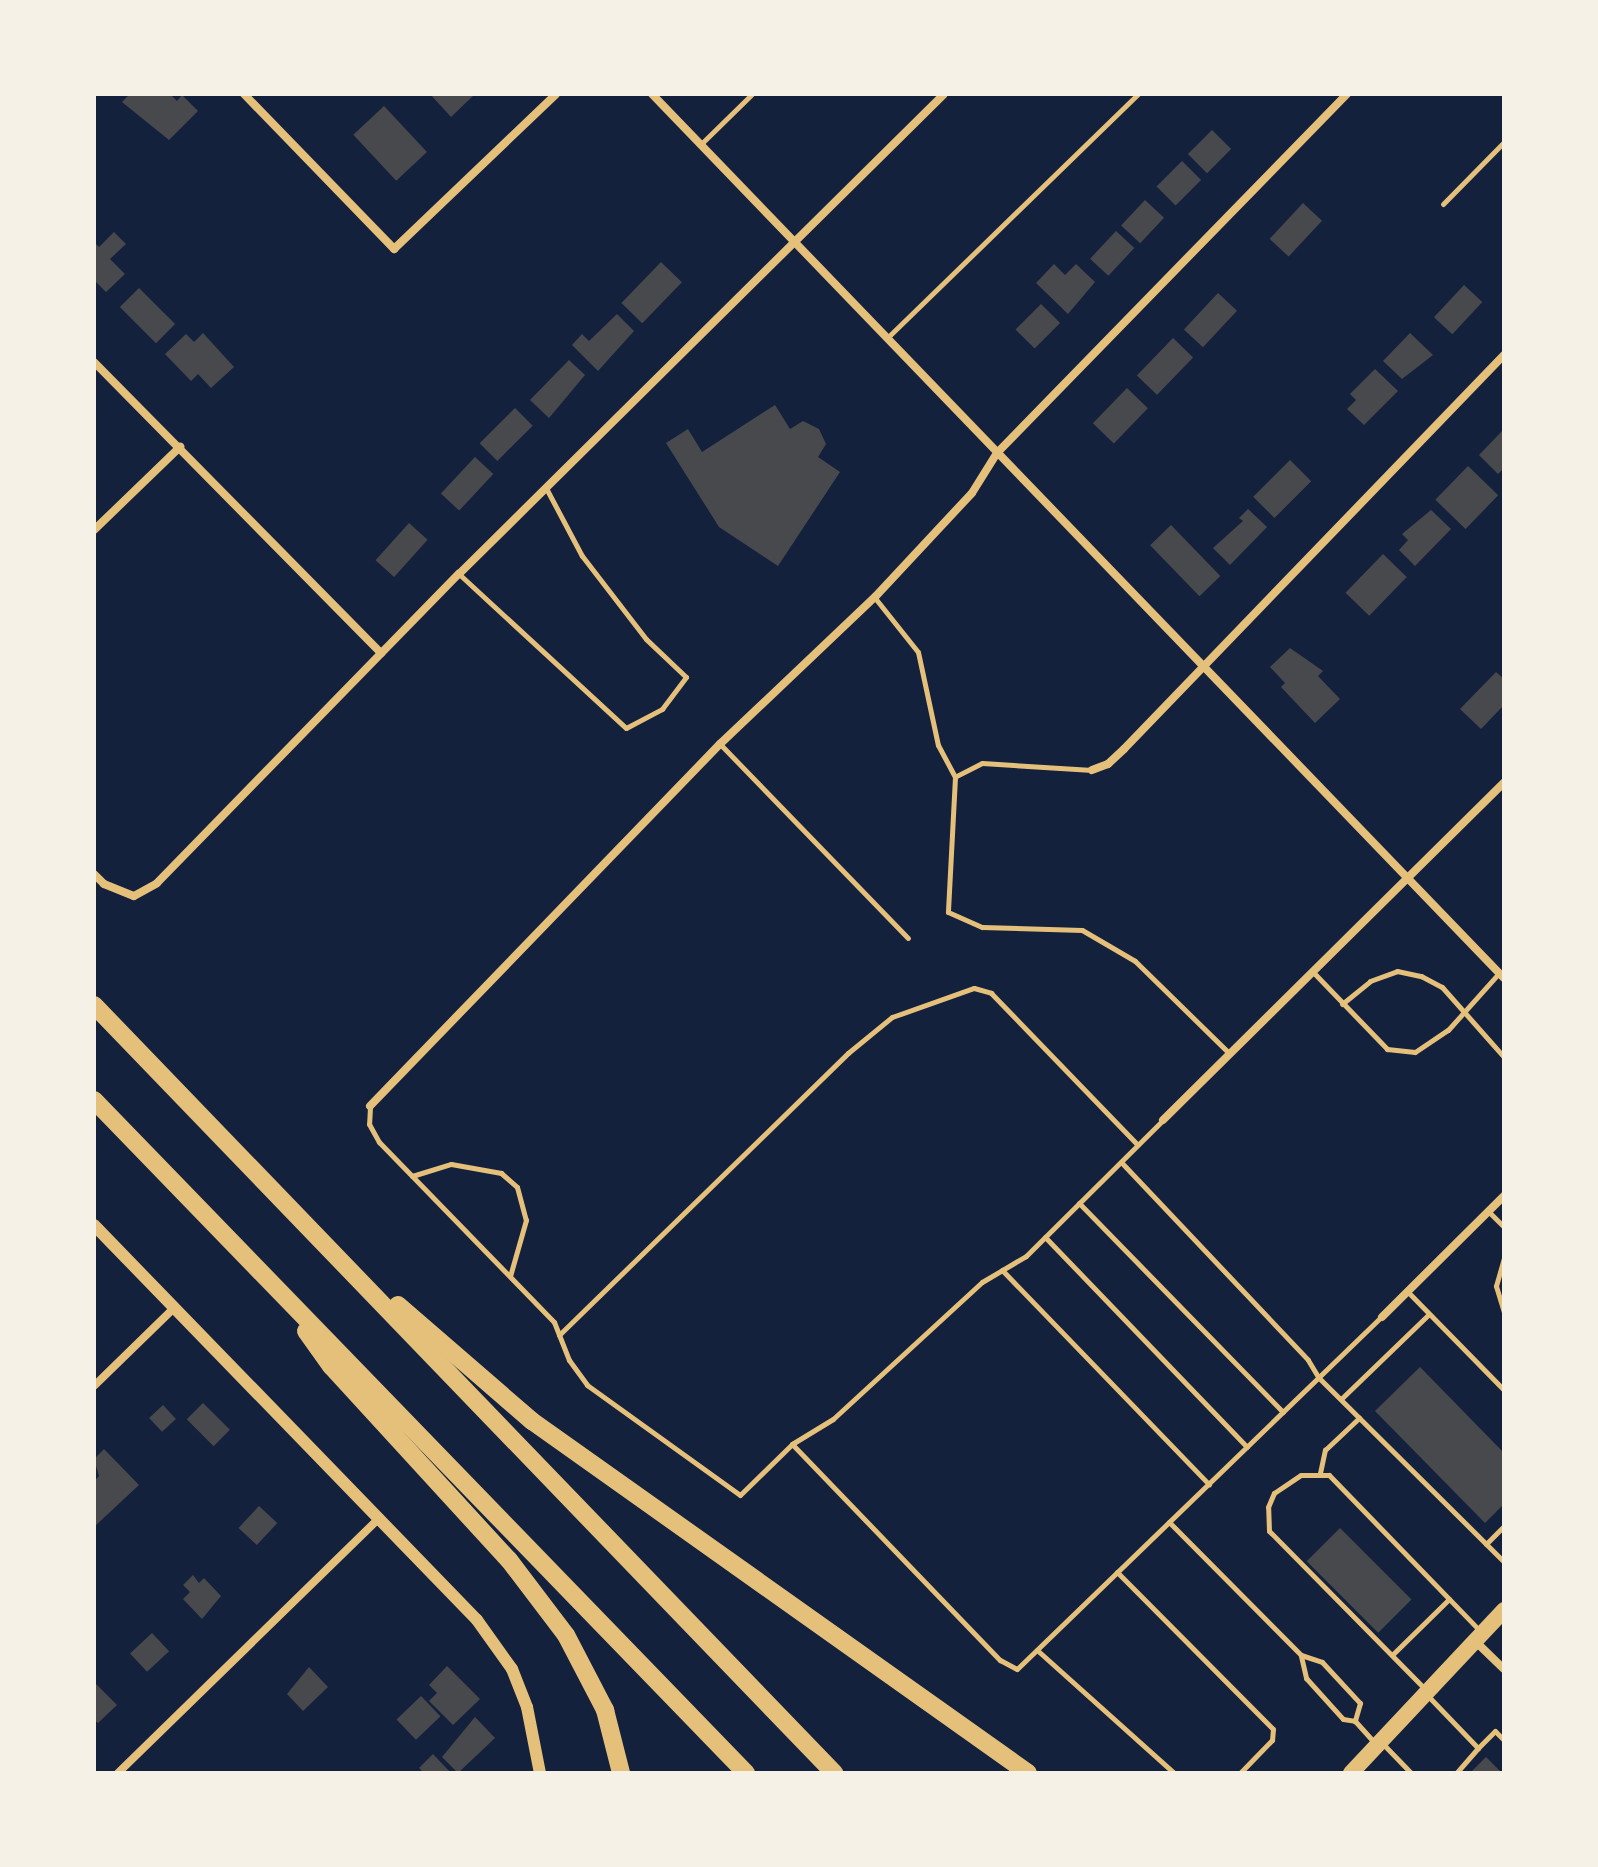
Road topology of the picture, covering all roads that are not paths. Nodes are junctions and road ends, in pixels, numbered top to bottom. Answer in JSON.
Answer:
{"nodes":[{"id":1,"x":244,"y":94,"type":"edge"},
{"id":2,"x":556,"y":94,"type":"edge"},
{"id":3,"x":652,"y":94,"type":"edge"},
{"id":4,"x":752,"y":94,"type":"edge"},
{"id":5,"x":944,"y":94,"type":"edge"},
{"id":6,"x":1138,"y":94,"type":"edge"},
{"id":7,"x":1347,"y":94,"type":"edge"},
{"id":8,"x":1504,"y":142,"type":"edge"},
{"id":9,"x":701,"y":144,"type":"junction"},
{"id":10,"x":1443,"y":204,"type":"dead end"},
{"id":11,"x":794,"y":240,"type":"junction"},
{"id":12,"x":887,"y":338,"type":"junction"},
{"id":13,"x":1504,"y":355,"type":"edge"},
{"id":14,"x":94,"y":362,"type":"edge"},
{"id":15,"x":180,"y":447,"type":"junction"},
{"id":16,"x":997,"y":453,"type":"junction"},
{"id":17,"x":547,"y":490,"type":"junction"},
{"id":18,"x":94,"y":530,"type":"edge"},
{"id":19,"x":459,"y":574,"type":"junction"},
{"id":20,"x":875,"y":597,"type":"junction"},
{"id":21,"x":381,"y":653,"type":"junction"},
{"id":22,"x":1201,"y":668,"type":"junction"},
{"id":23,"x":720,"y":744,"type":"junction"},
{"id":24,"x":1092,"y":770,"type":"joint"},
{"id":25,"x":955,"y":777,"type":"junction"},
{"id":26,"x":1504,"y":782,"type":"edge"},
{"id":27,"x":94,"y":874,"type":"edge"},
{"id":28,"x":1408,"y":881,"type":"junction"},
{"id":29,"x":908,"y":938,"type":"dead end"},
{"id":30,"x":1313,"y":972,"type":"junction"},
{"id":31,"x":1502,"y":975,"type":"edge"},
{"id":32,"x":1342,"y":1004,"type":"junction"},
{"id":33,"x":94,"y":1005,"type":"edge"},
{"id":34,"x":1464,"y":1014,"type":"junction"},
{"id":35,"x":1229,"y":1053,"type":"junction"},
{"id":36,"x":1504,"y":1057,"type":"edge"},
{"id":37,"x":94,"y":1100,"type":"edge"},
{"id":38,"x":370,"y":1106,"type":"joint"},
{"id":39,"x":1163,"y":1120,"type":"joint"},
{"id":40,"x":1138,"y":1145,"type":"junction"},
{"id":41,"x":1121,"y":1162,"type":"junction"},
{"id":42,"x":412,"y":1176,"type":"junction"},
{"id":43,"x":1504,"y":1196,"type":"edge"},
{"id":44,"x":1079,"y":1203,"type":"junction"},
{"id":45,"x":1488,"y":1211,"type":"junction"},
{"id":46,"x":94,"y":1225,"type":"edge"},
{"id":47,"x":1504,"y":1227,"type":"edge"},
{"id":48,"x":314,"y":1232,"type":"junction"},
{"id":49,"x":1045,"y":1237,"type":"junction"},
{"id":50,"x":1504,"y":1258,"type":"edge"},
{"id":51,"x":1002,"y":1270,"type":"junction"},
{"id":52,"x":510,"y":1276,"type":"junction"},
{"id":53,"x":266,"y":1277,"type":"junction"},
{"id":54,"x":1407,"y":1291,"type":"junction"},
{"id":55,"x":174,"y":1308,"type":"junction"},
{"id":56,"x":1504,"y":1313,"type":"edge"},
{"id":57,"x":1429,"y":1314,"type":"junction"},
{"id":58,"x":1382,"y":1317,"type":"joint"},
{"id":59,"x":559,"y":1335,"type":"junction"},
{"id":60,"x":1319,"y":1378,"type":"junction"},
{"id":61,"x":94,"y":1386,"type":"edge"},
{"id":62,"x":1504,"y":1390,"type":"edge"},
{"id":63,"x":1341,"y":1399,"type":"junction"},
{"id":64,"x":1283,"y":1412,"type":"junction"},
{"id":65,"x":1359,"y":1418,"type":"junction"},
{"id":66,"x":792,"y":1444,"type":"junction"},
{"id":67,"x":1247,"y":1447,"type":"junction"},
{"id":68,"x":1320,"y":1473,"type":"junction"},
{"id":69,"x":1209,"y":1484,"type":"junction"},
{"id":70,"x":380,"y":1517,"type":"junction"},
{"id":71,"x":1169,"y":1522,"type":"junction"},
{"id":72,"x":1504,"y":1526,"type":"edge"},
{"id":73,"x":1486,"y":1544,"type":"junction"},
{"id":74,"x":1504,"y":1562,"type":"edge"},
{"id":75,"x":1117,"y":1572,"type":"junction"},
{"id":76,"x":1449,"y":1599,"type":"junction"},
{"id":77,"x":1504,"y":1610,"type":"edge"},
{"id":78,"x":1479,"y":1637,"type":"junction"},
{"id":79,"x":1037,"y":1650,"type":"junction"},
{"id":80,"x":1301,"y":1655,"type":"junction"},
{"id":81,"x":1392,"y":1655,"type":"junction"},
{"id":82,"x":1504,"y":1669,"type":"edge"},
{"id":83,"x":1427,"y":1692,"type":"junction"},
{"id":84,"x":1355,"y":1721,"type":"junction"},
{"id":85,"x":1504,"y":1740,"type":"edge"},
{"id":86,"x":1379,"y":1743,"type":"junction"},
{"id":87,"x":1478,"y":1748,"type":"junction"},
{"id":88,"x":118,"y":1773,"type":"edge"},
{"id":89,"x":540,"y":1773,"type":"edge"},
{"id":90,"x":621,"y":1773,"type":"edge"},
{"id":91,"x":746,"y":1773,"type":"edge"},
{"id":92,"x":834,"y":1773,"type":"edge"},
{"id":93,"x":1028,"y":1773,"type":"edge"},
{"id":94,"x":1174,"y":1773,"type":"edge"},
{"id":95,"x":1240,"y":1773,"type":"edge"},
{"id":96,"x":1351,"y":1773,"type":"edge"},
{"id":97,"x":1411,"y":1773,"type":"edge"},
{"id":98,"x":1456,"y":1773,"type":"edge"}],
"edges":[{"from":1,"to":2,"type":"street"},
{"from":3,"to":9,"type":"street"},
{"from":4,"to":9,"type":"lane"},
{"from":5,"to":11,"type":"street"},
{"from":6,"to":12,"type":"lane"},
{"from":7,"to":16,"type":"street"},
{"from":8,"to":10,"type":"lane"},
{"from":9,"to":11,"type":"street"},
{"from":11,"to":12,"type":"street"},
{"from":11,"to":17,"type":"street"},
{"from":12,"to":16,"type":"street"},
{"from":13,"to":22,"type":"street"},
{"from":14,"to":15,"type":"street"},
{"from":15,"to":18,"type":"street"},
{"from":15,"to":21,"type":"street"},
{"from":16,"to":20,"type":"street"},
{"from":16,"to":22,"type":"street"},
{"from":17,"to":19,"type":"street"},
{"from":17,"to":19,"type":"lane"},
{"from":19,"to":21,"type":"street"},
{"from":20,"to":23,"type":"street"},
{"from":20,"to":25,"type":"lane"},
{"from":21,"to":27,"type":"street"},
{"from":22,"to":24,"type":"street"},
{"from":22,"to":28,"type":"street"},
{"from":23,"to":29,"type":"lane"},
{"from":23,"to":38,"type":"street"},
{"from":24,"to":25,"type":"lane"},
{"from":25,"to":35,"type":"lane"},
{"from":26,"to":28,"type":"street"},
{"from":28,"to":30,"type":"street"},
{"from":28,"to":31,"type":"street"},
{"from":30,"to":32,"type":"lane"},
{"from":30,"to":35,"type":"street"},
{"from":31,"to":34,"type":"lane"},
{"from":32,"to":34,"type":"lane"},
{"from":32,"to":34,"type":"lane"},
{"from":33,"to":48,"type":"highway"},
{"from":34,"to":36,"type":"lane"},
{"from":35,"to":39,"type":"street"},
{"from":37,"to":53,"type":"highway"},
{"from":38,"to":42,"type":"lane"},
{"from":39,"to":40,"type":"lane"},
{"from":40,"to":41,"type":"lane"},
{"from":40,"to":59,"type":"lane"},
{"from":41,"to":44,"type":"lane"},
{"from":41,"to":60,"type":"lane"},
{"from":42,"to":52,"type":"lane"},
{"from":42,"to":52,"type":"lane"},
{"from":43,"to":45,"type":"street"},
{"from":44,"to":49,"type":"lane"},
{"from":44,"to":64,"type":"lane"},
{"from":45,"to":47,"type":"lane"},
{"from":45,"to":54,"type":"street"},
{"from":46,"to":55,"type":"street"},
{"from":48,"to":92,"type":"highway"},
{"from":48,"to":93,"type":"highway"},
{"from":49,"to":51,"type":"lane"},
{"from":49,"to":67,"type":"lane"},
{"from":50,"to":56,"type":"lane"},
{"from":51,"to":66,"type":"lane"},
{"from":51,"to":69,"type":"lane"},
{"from":52,"to":59,"type":"lane"},
{"from":53,"to":90,"type":"highway"},
{"from":53,"to":91,"type":"highway"},
{"from":54,"to":57,"type":"lane"},
{"from":54,"to":58,"type":"street"},
{"from":55,"to":61,"type":"street"},
{"from":55,"to":70,"type":"street"},
{"from":57,"to":62,"type":"lane"},
{"from":57,"to":63,"type":"lane"},
{"from":58,"to":60,"type":"lane"},
{"from":59,"to":66,"type":"lane"},
{"from":60,"to":63,"type":"lane"},
{"from":60,"to":64,"type":"lane"},
{"from":63,"to":65,"type":"lane"},
{"from":64,"to":67,"type":"lane"},
{"from":65,"to":68,"type":"lane"},
{"from":65,"to":73,"type":"lane"},
{"from":66,"to":79,"type":"lane"},
{"from":67,"to":69,"type":"lane"},
{"from":68,"to":76,"type":"lane"},
{"from":68,"to":81,"type":"lane"},
{"from":69,"to":71,"type":"lane"},
{"from":70,"to":88,"type":"street"},
{"from":70,"to":89,"type":"street"},
{"from":71,"to":75,"type":"lane"},
{"from":71,"to":80,"type":"lane"},
{"from":72,"to":73,"type":"lane"},
{"from":73,"to":74,"type":"lane"},
{"from":75,"to":79,"type":"lane"},
{"from":75,"to":95,"type":"lane"},
{"from":76,"to":78,"type":"lane"},
{"from":76,"to":81,"type":"lane"},
{"from":77,"to":78,"type":"main road"},
{"from":78,"to":82,"type":"street"},
{"from":78,"to":83,"type":"main road"},
{"from":79,"to":94,"type":"lane"},
{"from":80,"to":84,"type":"lane"},
{"from":80,"to":84,"type":"lane"},
{"from":81,"to":83,"type":"lane"},
{"from":83,"to":86,"type":"main road"},
{"from":83,"to":87,"type":"lane"},
{"from":84,"to":86,"type":"lane"},
{"from":85,"to":87,"type":"lane"},
{"from":86,"to":96,"type":"main road"},
{"from":86,"to":97,"type":"lane"},
{"from":87,"to":98,"type":"lane"}]}
